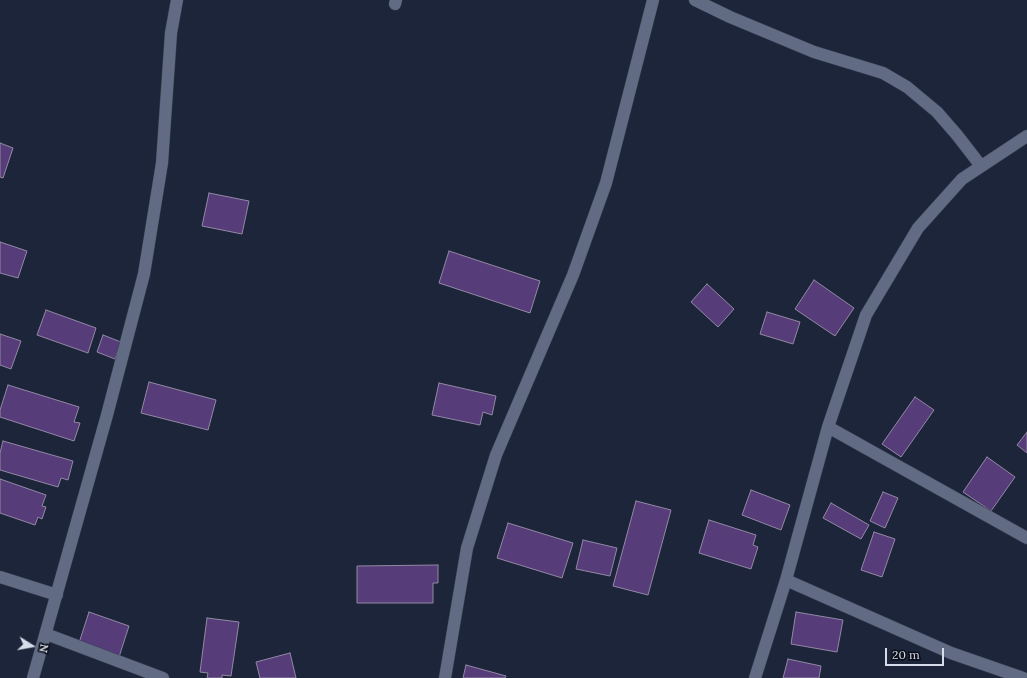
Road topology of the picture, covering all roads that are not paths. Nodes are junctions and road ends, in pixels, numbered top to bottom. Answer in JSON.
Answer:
{"nodes":[{"id":1,"x":177,"y":0,"type":"edge"},
{"id":2,"x":653,"y":0,"type":"edge"},
{"id":3,"x":695,"y":0,"type":"edge"},
{"id":4,"x":1027,"y":136,"type":"edge"},
{"id":5,"x":981,"y":166,"type":"junction"},
{"id":6,"x":828,"y":427,"type":"junction"},
{"id":7,"x":1027,"y":538,"type":"edge"},
{"id":8,"x":0,"y":577,"type":"edge"},
{"id":9,"x":786,"y":580,"type":"junction"},
{"id":10,"x":57,"y":595,"type":"junction"},
{"id":11,"x":46,"y":634,"type":"junction"},
{"id":12,"x":33,"y":678,"type":"edge"},
{"id":13,"x":163,"y":678,"type":"edge"},
{"id":14,"x":446,"y":678,"type":"edge"},
{"id":15,"x":755,"y":678,"type":"edge"},
{"id":16,"x":1023,"y":678,"type":"edge"}],
"edges":[{"from":1,"to":10,"type":"street"},
{"from":2,"to":14,"type":"street"},
{"from":3,"to":5,"type":"street"},
{"from":4,"to":5,"type":"street"},
{"from":5,"to":6,"type":"street"},
{"from":6,"to":7,"type":"street"},
{"from":6,"to":9,"type":"street"},
{"from":8,"to":10,"type":"street"},
{"from":9,"to":15,"type":"street"},
{"from":9,"to":16,"type":"street"},
{"from":10,"to":11,"type":"street"},
{"from":11,"to":12,"type":"street"},
{"from":11,"to":13,"type":"street"}]}
